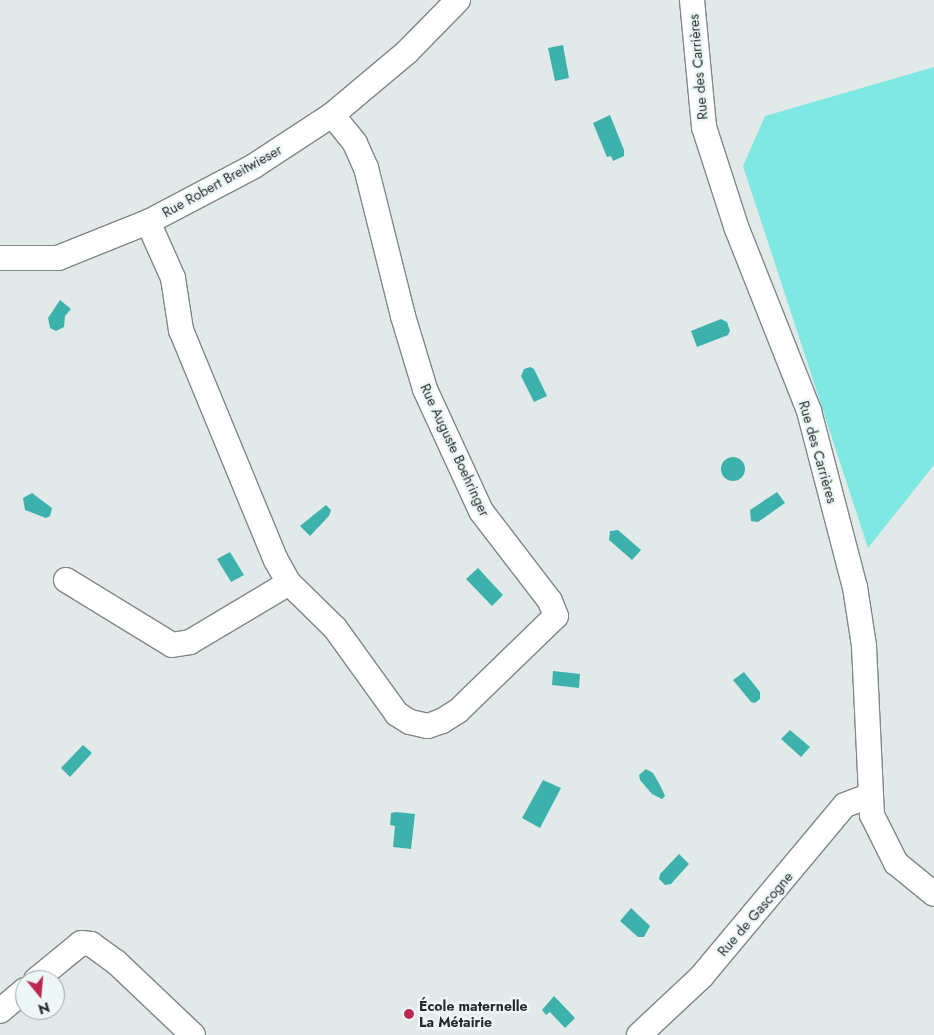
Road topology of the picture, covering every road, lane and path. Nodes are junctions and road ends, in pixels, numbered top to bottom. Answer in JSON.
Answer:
{"nodes":[{"id":1,"x":458,"y":0,"type":"edge"},
{"id":2,"x":692,"y":0,"type":"edge"},
{"id":3,"x":332,"y":115,"type":"junction"},
{"id":4,"x":148,"y":222,"type":"junction"},
{"id":5,"x":0,"y":258,"type":"edge"},
{"id":6,"x":66,"y":580,"type":"dead end"},
{"id":7,"x":289,"y":583,"type":"junction"},
{"id":8,"x":869,"y":796,"type":"junction"},
{"id":9,"x":934,"y":894,"type":"edge"},
{"id":10,"x":48,"y":970,"type":"edge"},
{"id":11,"x":15,"y":998,"type":"edge"},
{"id":12,"x":0,"y":1011,"type":"edge"},
{"id":13,"x":193,"y":1035,"type":"edge"},
{"id":14,"x":639,"y":1035,"type":"edge"}],
"edges":[{"from":1,"to":3,"type":"street","name":"Rue Robert Breitwieser"},
{"from":2,"to":8,"type":"street","name":"Rue des Carrières"},
{"from":3,"to":4,"type":"street","name":"Rue Robert Breitwieser"},
{"from":3,"to":7,"type":"street","name":"Rue Auguste Boehringer"},
{"from":4,"to":5,"type":"street","name":"Rue Robert Breitwieser"},
{"from":4,"to":7,"type":"street","name":"Rue Auguste Boehringer"},
{"from":6,"to":7,"type":"street"},
{"from":8,"to":9,"type":"street","name":"Rue des Carrières"},
{"from":8,"to":14,"type":"street","name":"Rue de Gascogne"},
{"from":10,"to":13,"type":"street"},
{"from":11,"to":12,"type":"street"}]}
